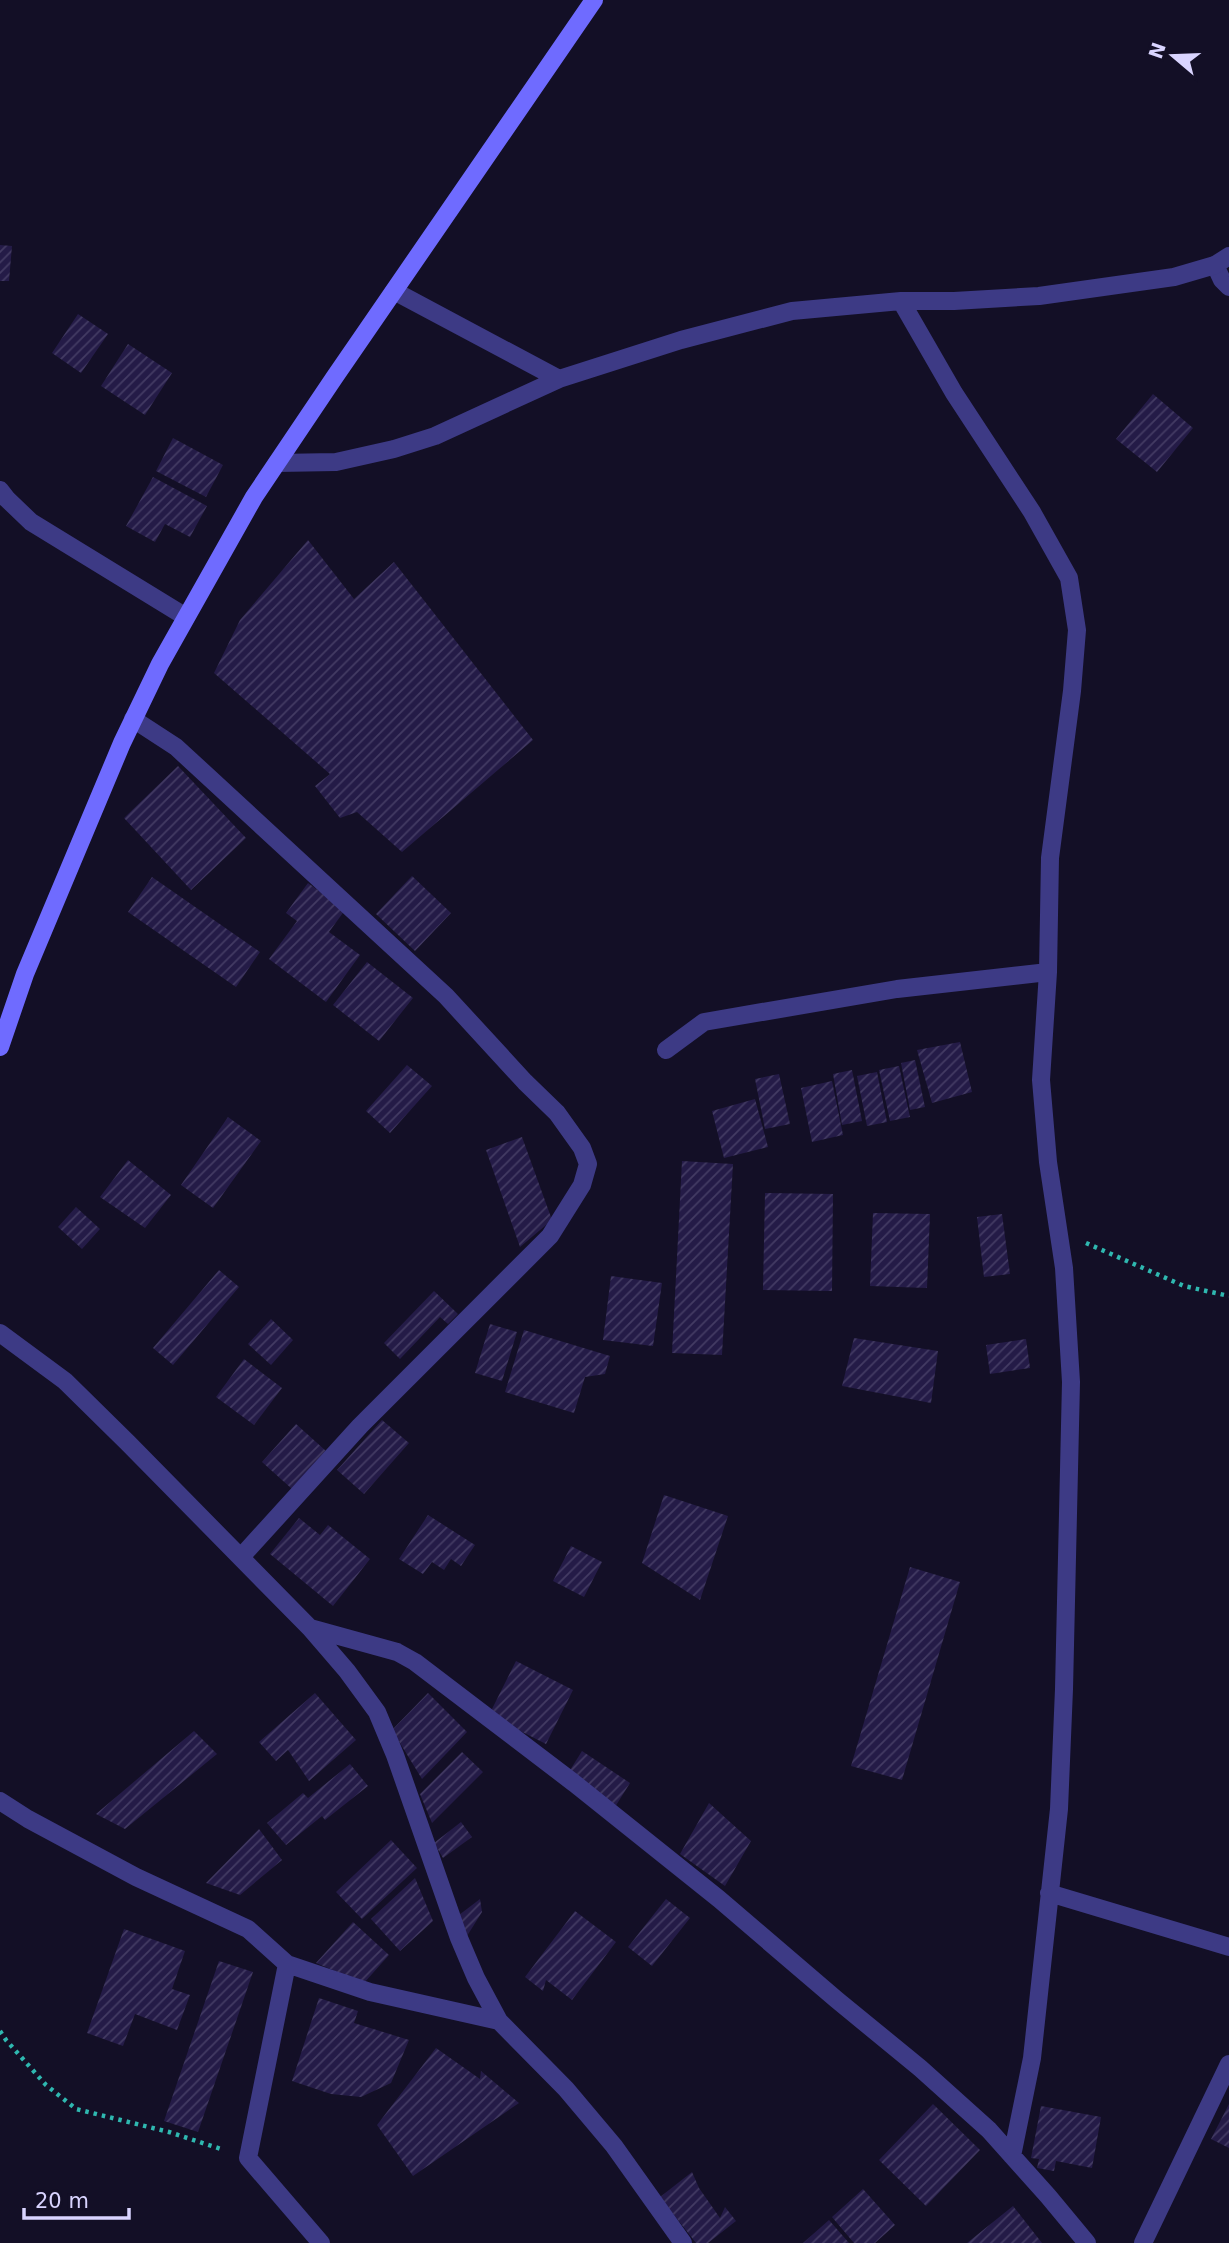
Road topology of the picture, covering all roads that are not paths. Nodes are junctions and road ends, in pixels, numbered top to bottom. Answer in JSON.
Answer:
{"nodes":[{"id":1,"x":594,"y":0,"type":"edge"},
{"id":2,"x":1222,"y":261,"type":"edge"},
{"id":3,"x":1229,"y":287,"type":"edge"},
{"id":4,"x":394,"y":292,"type":"junction"},
{"id":5,"x":901,"y":301,"type":"junction"},
{"id":6,"x":559,"y":379,"type":"junction"},
{"id":7,"x":277,"y":463,"type":"junction"},
{"id":8,"x":0,"y":490,"type":"edge"},
{"id":9,"x":186,"y":617,"type":"junction"},
{"id":10,"x":133,"y":719,"type":"junction"},
{"id":11,"x":1048,"y":972,"type":"junction"},
{"id":12,"x":0,"y":1047,"type":"edge"},
{"id":13,"x":666,"y":1050,"type":"dead end"},
{"id":14,"x":0,"y":1334,"type":"edge"},
{"id":15,"x":241,"y":1557,"type":"junction"},
{"id":16,"x":310,"y":1628,"type":"junction"},
{"id":17,"x":0,"y":1801,"type":"edge"},
{"id":18,"x":1049,"y":1893,"type":"junction"},
{"id":19,"x":1229,"y":1947,"type":"edge"},
{"id":20,"x":287,"y":1964,"type":"junction"},
{"id":21,"x":499,"y":2021,"type":"junction"},
{"id":22,"x":1229,"y":2064,"type":"edge"},
{"id":23,"x":1012,"y":2156,"type":"junction"},
{"id":24,"x":321,"y":2243,"type":"edge"},
{"id":25,"x":683,"y":2243,"type":"edge"},
{"id":26,"x":1087,"y":2243,"type":"edge"},
{"id":27,"x":1143,"y":2243,"type":"edge"}],
"edges":[{"from":1,"to":4,"type":"street"},
{"from":2,"to":3,"type":"street"},
{"from":2,"to":5,"type":"street"},
{"from":4,"to":6,"type":"street"},
{"from":4,"to":7,"type":"street"},
{"from":5,"to":6,"type":"street"},
{"from":5,"to":11,"type":"street"},
{"from":6,"to":7,"type":"street"},
{"from":7,"to":9,"type":"street"},
{"from":8,"to":9,"type":"street"},
{"from":9,"to":10,"type":"street"},
{"from":10,"to":12,"type":"street"},
{"from":10,"to":15,"type":"street"},
{"from":11,"to":13,"type":"street"},
{"from":11,"to":18,"type":"street"},
{"from":14,"to":15,"type":"street"},
{"from":15,"to":16,"type":"street"},
{"from":16,"to":21,"type":"street"},
{"from":16,"to":23,"type":"street"},
{"from":17,"to":20,"type":"street"},
{"from":18,"to":19,"type":"street"},
{"from":18,"to":23,"type":"street"},
{"from":20,"to":21,"type":"street"},
{"from":20,"to":24,"type":"street"},
{"from":21,"to":25,"type":"street"},
{"from":22,"to":27,"type":"street"},
{"from":23,"to":26,"type":"street"}]}
